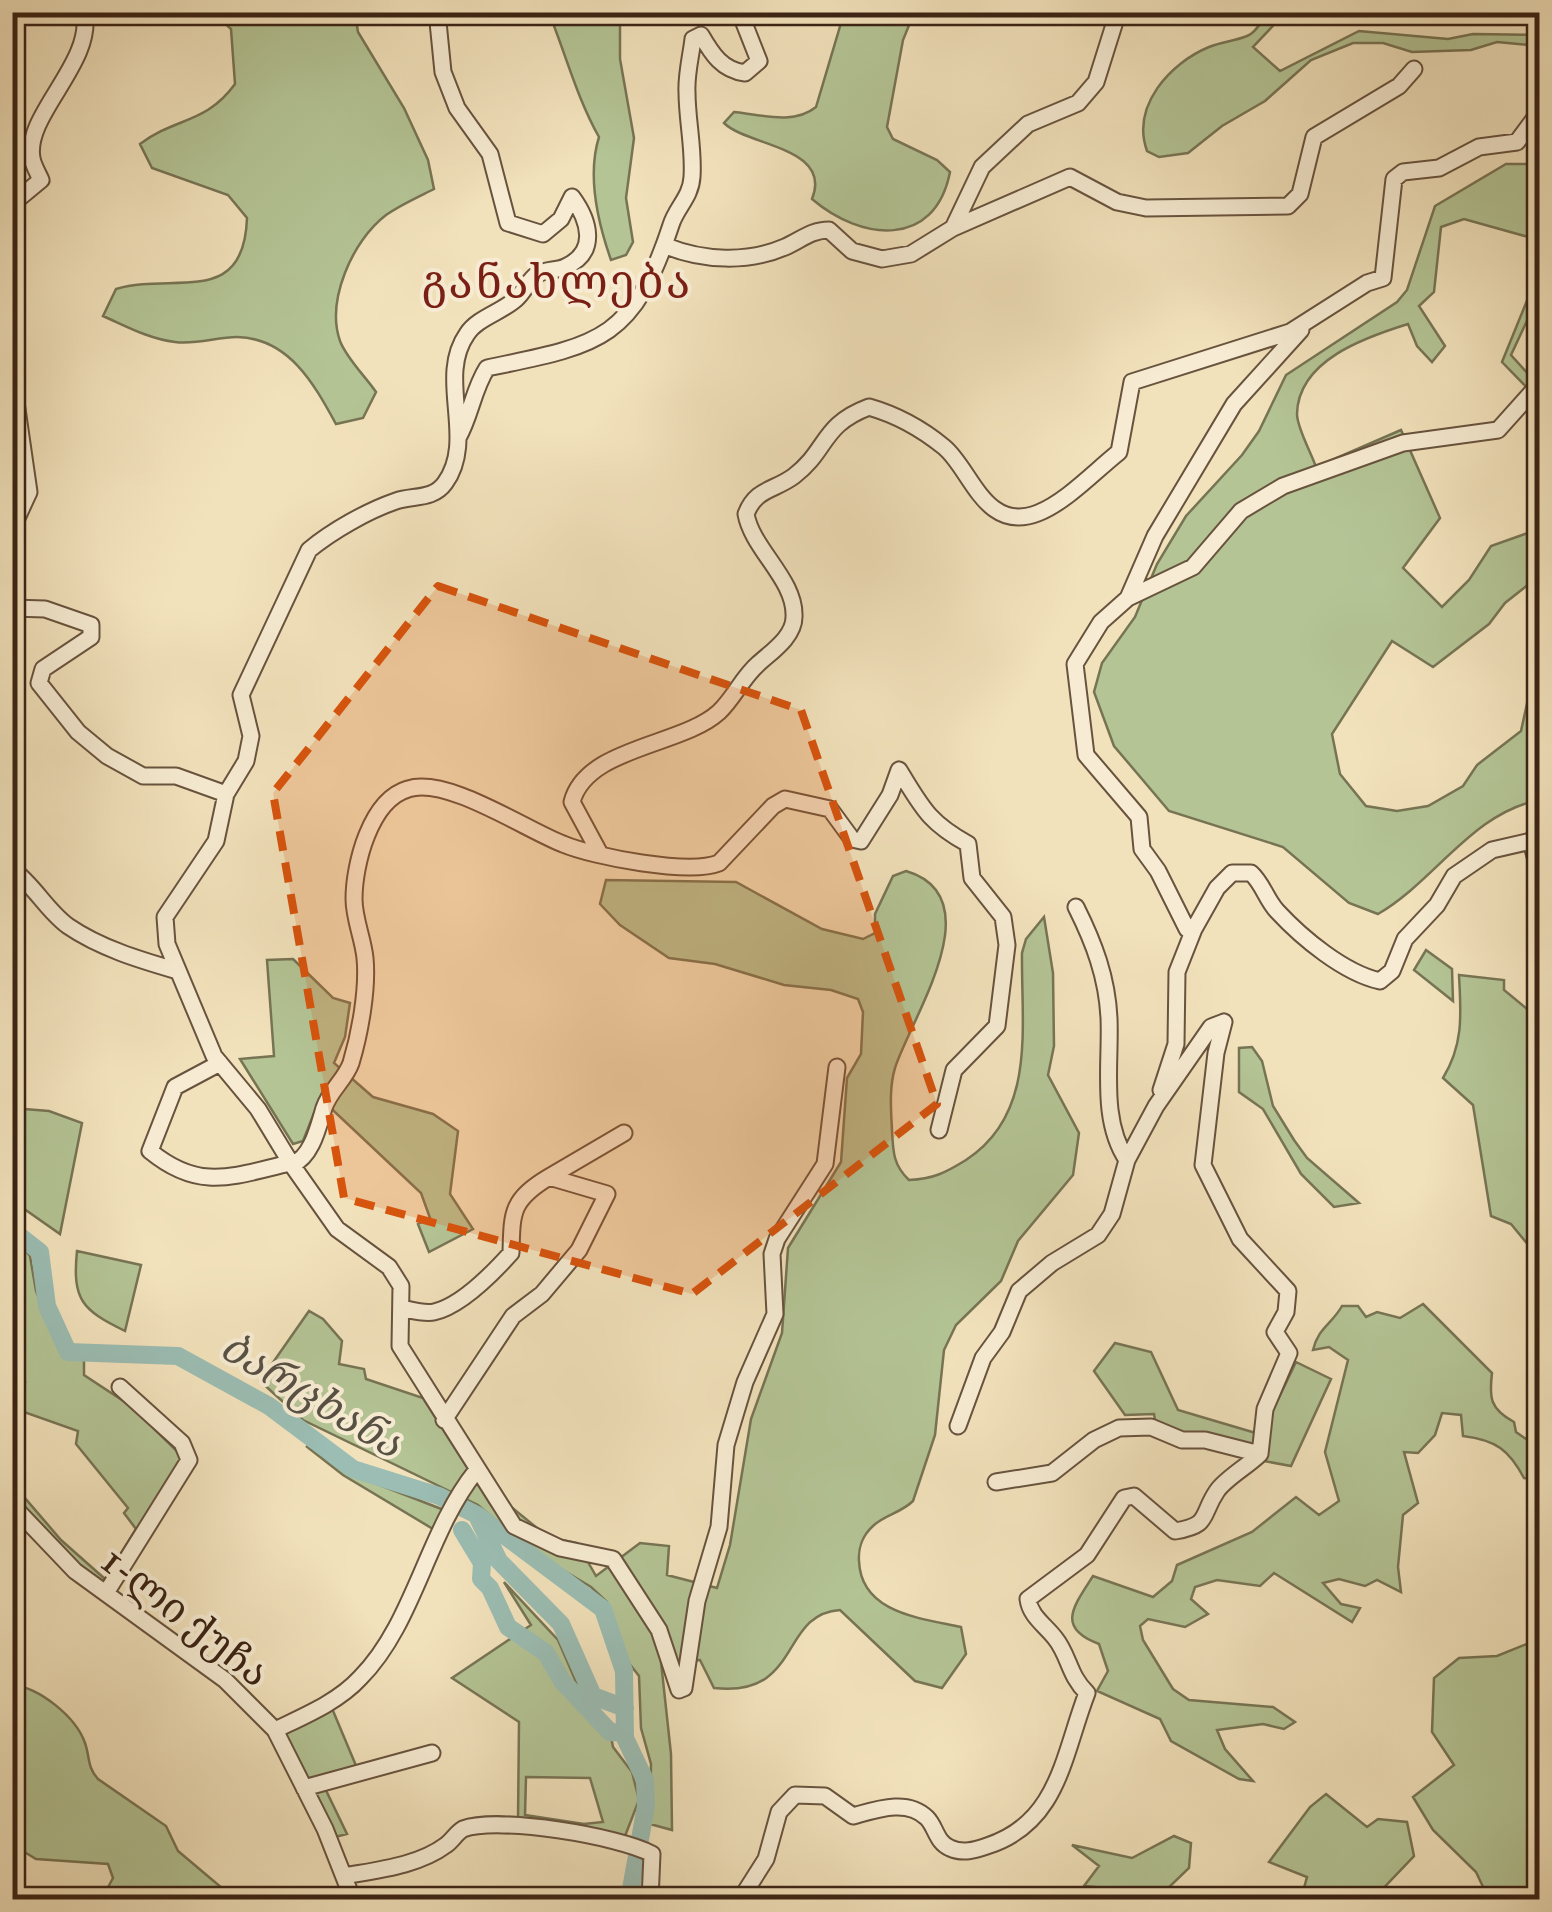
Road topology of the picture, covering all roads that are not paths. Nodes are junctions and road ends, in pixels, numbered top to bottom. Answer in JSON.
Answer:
{"nodes":[{"id":1,"x":84,"y":12,"type":"edge"},
{"id":2,"x":437,"y":12,"type":"edge"},
{"id":3,"x":745,"y":12,"type":"edge"},
{"id":4,"x":1118,"y":12,"type":"edge"},
{"id":5,"x":1414,"y":69,"type":"dead end"},
{"id":6,"x":1540,"y":111,"type":"edge"},
{"id":7,"x":12,"y":204,"type":"edge"},
{"id":8,"x":953,"y":228,"type":"junction"},
{"id":9,"x":666,"y":246,"type":"junction"},
{"id":10,"x":1312,"y":318,"type":"junction"},
{"id":11,"x":12,"y":374,"type":"edge"},
{"id":12,"x":1540,"y":382,"type":"edge"},
{"id":13,"x":16,"y":438,"type":"edge"},
{"id":14,"x":458,"y":438,"type":"junction"},
{"id":15,"x":12,"y":529,"type":"edge"},
{"id":16,"x":1128,"y":598,"type":"junction"},
{"id":17,"x":12,"y":608,"type":"edge"},
{"id":18,"x":226,"y":794,"type":"junction"},
{"id":19,"x":599,"y":852,"type":"junction"},
{"id":20,"x":12,"y":869,"type":"edge"},
{"id":21,"x":1540,"y":876,"type":"edge"},
{"id":22,"x":1076,"y":907,"type":"dead end"},
{"id":23,"x":1194,"y":929,"type":"junction"},
{"id":24,"x":178,"y":971,"type":"junction"},
{"id":25,"x":220,"y":1063,"type":"junction"},
{"id":26,"x":837,"y":1067,"type":"dead end"},
{"id":27,"x":1156,"y":1106,"type":"junction"},
{"id":28,"x":940,"y":1130,"type":"dead end"},
{"id":29,"x":624,"y":1133,"type":"dead end"},
{"id":30,"x":1127,"y":1160,"type":"junction"},
{"id":31,"x":291,"y":1164,"type":"junction"},
{"id":32,"x":550,"y":1178,"type":"junction"},
{"id":33,"x":402,"y":1308,"type":"junction"},
{"id":34,"x":120,"y":1387,"type":"dead end"},
{"id":35,"x":444,"y":1420,"type":"junction"},
{"id":36,"x":958,"y":1426,"type":"dead end"},
{"id":37,"x":1260,"y":1454,"type":"junction"},
{"id":38,"x":476,"y":1471,"type":"junction"},
{"id":39,"x":996,"y":1482,"type":"dead end"},
{"id":40,"x":12,"y":1504,"type":"edge"},
{"id":41,"x":106,"y":1594,"type":"junction"},
{"id":42,"x":275,"y":1730,"type":"junction"},
{"id":43,"x":432,"y":1752,"type":"dead end"},
{"id":44,"x":304,"y":1788,"type":"junction"},
{"id":45,"x":344,"y":1876,"type":"junction"},
{"id":46,"x":353,"y":1900,"type":"edge"},
{"id":47,"x":650,"y":1900,"type":"edge"},
{"id":48,"x":740,"y":1900,"type":"edge"}],
"edges":[{"from":1,"to":7,"type":"street"},
{"from":2,"to":14,"type":"street"},
{"from":3,"to":9,"type":"street"},
{"from":4,"to":8,"type":"street"},
{"from":5,"to":8,"type":"street"},
{"from":6,"to":10,"type":"street"},
{"from":8,"to":9,"type":"street"},
{"from":9,"to":14,"type":"street"},
{"from":10,"to":16,"type":"street"},
{"from":10,"to":19,"type":"street"},
{"from":11,"to":13,"type":"street"},
{"from":12,"to":16,"type":"street"},
{"from":13,"to":15,"type":"street"},
{"from":14,"to":18,"type":"street"},
{"from":16,"to":23,"type":"street"},
{"from":17,"to":18,"type":"street"},
{"from":18,"to":24,"type":"street"},
{"from":19,"to":28,"type":"street"},
{"from":19,"to":31,"type":"street"},
{"from":20,"to":24,"type":"street"},
{"from":21,"to":23,"type":"street"},
{"from":22,"to":30,"type":"street"},
{"from":23,"to":27,"type":"street"},
{"from":24,"to":25,"type":"street"},
{"from":25,"to":31,"type":"street"},
{"from":25,"to":31,"type":"street"},
{"from":26,"to":38,"type":"street"},
{"from":27,"to":30,"type":"street"},
{"from":27,"to":37,"type":"street"},
{"from":29,"to":32,"type":"street"},
{"from":30,"to":36,"type":"street"},
{"from":31,"to":33,"type":"street"},
{"from":32,"to":33,"type":"street"},
{"from":32,"to":35,"type":"street"},
{"from":33,"to":35,"type":"street"},
{"from":34,"to":41,"type":"street"},
{"from":35,"to":38,"type":"street"},
{"from":37,"to":39,"type":"street"},
{"from":37,"to":48,"type":"street"},
{"from":38,"to":42,"type":"street"},
{"from":40,"to":41,"type":"street","name":"1-ლი ქუჩა"},
{"from":41,"to":42,"type":"street","name":"1-ლი ქუჩა"},
{"from":42,"to":44,"type":"street","name":"1-ლი ქუჩა"},
{"from":43,"to":44,"type":"street"},
{"from":44,"to":45,"type":"street","name":"1-ლი ქუჩა"},
{"from":45,"to":46,"type":"street","name":"1-ლი ქუჩა"},
{"from":45,"to":47,"type":"street"}]}
